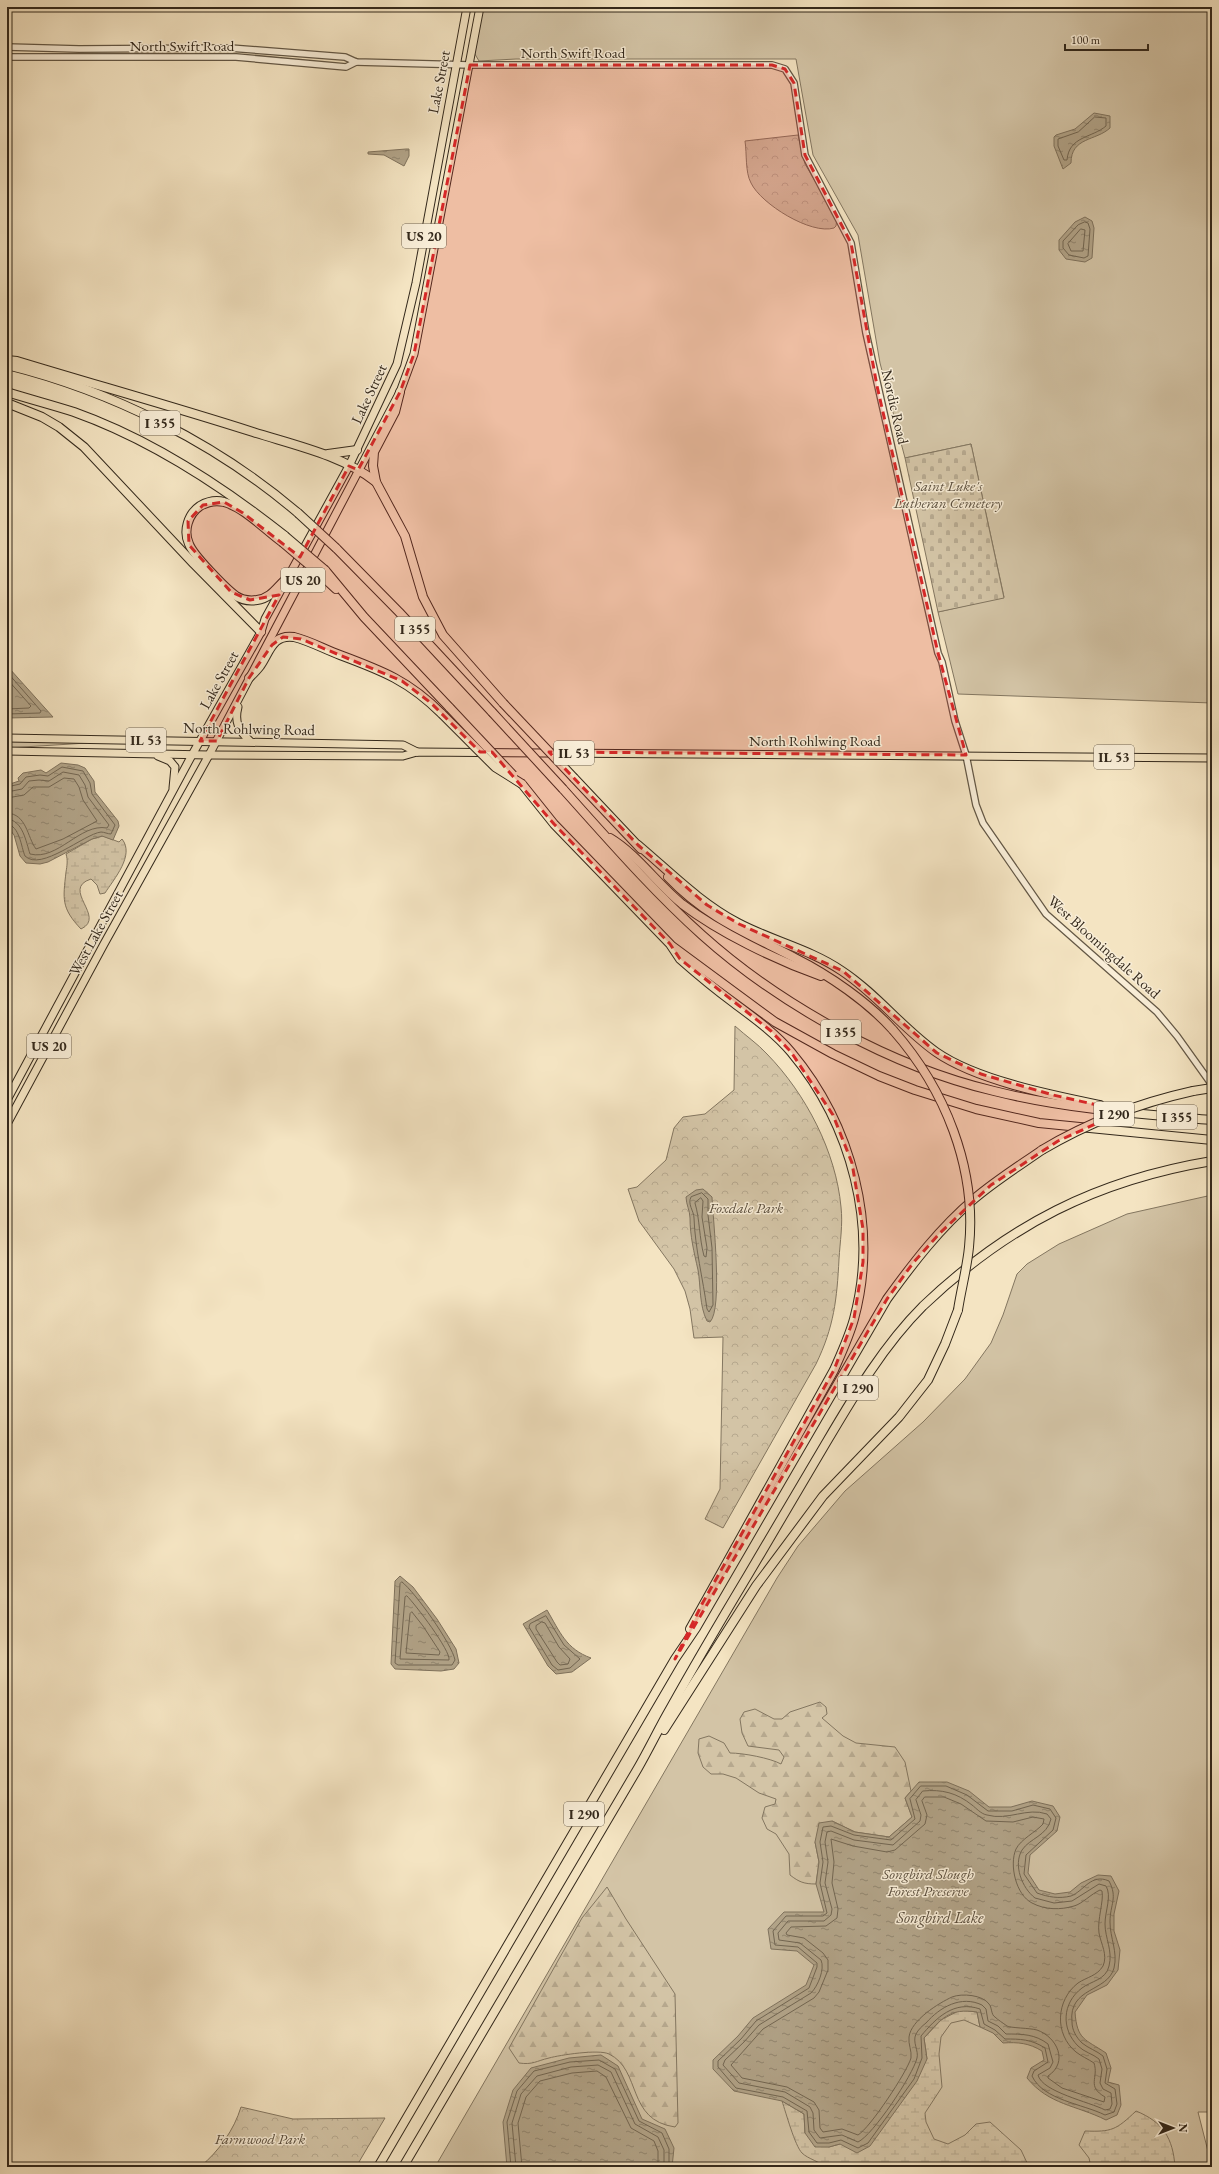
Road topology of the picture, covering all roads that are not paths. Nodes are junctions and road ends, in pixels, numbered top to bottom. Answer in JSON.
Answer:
{"nodes":[{"id":1,"x":467,"y":7,"type":"edge"},
{"id":2,"x":480,"y":7,"type":"edge"},
{"id":3,"x":7,"y":47,"type":"edge"},
{"id":4,"x":7,"y":57,"type":"edge"},
{"id":5,"x":356,"y":62,"type":"junction"},
{"id":6,"x":455,"y":64,"type":"junction"},
{"id":7,"x":470,"y":65,"type":"junction"},
{"id":8,"x":788,"y":72,"type":"joint"},
{"id":9,"x":7,"y":360,"type":"edge"},
{"id":10,"x":7,"y":365,"type":"edge"},
{"id":11,"x":7,"y":392,"type":"edge"},
{"id":12,"x":400,"y":392,"type":"junction"},
{"id":13,"x":7,"y":403,"type":"edge"},
{"id":14,"x":357,"y":450,"type":"junction"},
{"id":15,"x":323,"y":454,"type":"junction"},
{"id":16,"x":349,"y":466,"type":"junction"},
{"id":17,"x":358,"y":470,"type":"junction"},
{"id":18,"x":376,"y":482,"type":"junction"},
{"id":19,"x":284,"y":539,"type":"junction"},
{"id":20,"x":290,"y":576,"type":"junction"},
{"id":21,"x":282,"y":614,"type":"junction"},
{"id":22,"x":261,"y":632,"type":"junction"},
{"id":23,"x":249,"y":678,"type":"junction"},
{"id":24,"x":240,"y":697,"type":"junction"},
{"id":25,"x":7,"y":738,"type":"edge"},
{"id":26,"x":200,"y":741,"type":"junction"},
{"id":27,"x":217,"y":741,"type":"junction"},
{"id":28,"x":250,"y":741,"type":"junction"},
{"id":29,"x":7,"y":751,"type":"edge"},
{"id":30,"x":417,"y":752,"type":"junction"},
{"id":31,"x":152,"y":754,"type":"junction"},
{"id":32,"x":192,"y":755,"type":"junction"},
{"id":33,"x":209,"y":755,"type":"junction"},
{"id":34,"x":966,"y":755,"type":"junction"},
{"id":35,"x":1212,"y":758,"type":"edge"},
{"id":36,"x":524,"y":786,"type":"junction"},
{"id":37,"x":172,"y":794,"type":"junction"},
{"id":38,"x":602,"y":832,"type":"junction"},
{"id":39,"x":638,"y":845,"type":"junction"},
{"id":40,"x":670,"y":944,"type":"junction"},
{"id":41,"x":831,"y":980,"type":"junction"},
{"id":42,"x":1212,"y":1085,"type":"edge"},
{"id":43,"x":1212,"y":1088,"type":"edge"},
{"id":44,"x":7,"y":1100,"type":"edge"},
{"id":45,"x":1141,"y":1115,"type":"junction"},
{"id":46,"x":1212,"y":1120,"type":"edge"},
{"id":47,"x":7,"y":1124,"type":"edge"},
{"id":48,"x":1212,"y":1140,"type":"edge"},
{"id":49,"x":1212,"y":1161,"type":"edge"},
{"id":50,"x":675,"y":1659,"type":"junction"},
{"id":51,"x":641,"y":1764,"type":"junction"},
{"id":52,"x":378,"y":2167,"type":"edge"},
{"id":53,"x":403,"y":2167,"type":"edge"}],
"edges":[{"from":1,"to":6,"type":"main road","name":"Lake Street","number":"US 20"},
{"from":2,"to":7,"type":"main road","name":"Lake Street","number":"US 20"},
{"from":3,"to":5,"type":"street","name":"North Swift Road"},
{"from":4,"to":5,"type":"street","name":"North Swift Road"},
{"from":5,"to":6,"type":"street","name":"North Swift Road"},
{"from":6,"to":7,"type":"street","name":"North Swift Road"},
{"from":6,"to":14,"type":"main road","name":"Lake Street","number":"US 20"},
{"from":7,"to":8,"type":"street","name":"North Swift Road"},
{"from":7,"to":12,"type":"main road","name":"Lake Street","number":"US 20"},
{"from":8,"to":34,"type":"street","name":"Nordic Road"},
{"from":9,"to":15,"type":"highway"},
{"from":10,"to":38,"type":"highway","number":"I 355","bridge":true},
{"from":11,"to":19,"type":"highway","number":"I 355"},
{"from":12,"to":17,"type":"main road","name":"Lake Street","number":"US 20"},
{"from":12,"to":18,"type":"highway"},
{"from":13,"to":22,"type":"highway"},
{"from":14,"to":15,"type":"highway"},
{"from":14,"to":16,"type":"main road","name":"Lake Street","number":"US 20"},
{"from":15,"to":16,"type":"highway"},
{"from":16,"to":17,"type":"highway"},
{"from":16,"to":20,"type":"main road","name":"Lake Street","number":"US 20"},
{"from":17,"to":18,"type":"highway"},
{"from":17,"to":21,"type":"main road","name":"Lake Street","number":"US 20"},
{"from":18,"to":39,"type":"highway","bridge":true},
{"from":19,"to":20,"type":"highway"},
{"from":19,"to":36,"type":"highway","number":"I 355","bridge":true},
{"from":20,"to":22,"type":"main road","name":"Lake Street","number":"US 20"},
{"from":21,"to":22,"type":"main road"},
{"from":21,"to":23,"type":"main road","name":"Lake Street","number":"US 20"},
{"from":22,"to":26,"type":"main road","name":"Lake Street","number":"US 20"},
{"from":23,"to":24,"type":"main road","name":"Lake Street","number":"US 20"},
{"from":23,"to":36,"type":"highway","bridge":true},
{"from":24,"to":27,"type":"main road","name":"Lake Street","number":"US 20"},
{"from":24,"to":28,"type":"main road"},
{"from":25,"to":26,"type":"main road","name":"North Rohlwing Road","number":"IL 53"},
{"from":26,"to":27,"type":"main road","name":"North Rohlwing Road","number":"IL 53"},
{"from":26,"to":32,"type":"main road","name":"Lake Street","number":"US 20"},
{"from":27,"to":28,"type":"main road","name":"North Rohlwing Road","number":"IL 53"},
{"from":27,"to":33,"type":"main road","name":"Lake Street","number":"US 20"},
{"from":28,"to":30,"type":"main road","name":"North Rohlwing Road","number":"IL 53"},
{"from":29,"to":31,"type":"main road","name":"North Rohlwing Road","number":"IL 53"},
{"from":30,"to":33,"type":"main road","name":"North Rohlwing Road","number":"IL 53"},
{"from":30,"to":34,"type":"main road","name":"North Rohlwing Road","number":"IL 53"},
{"from":31,"to":32,"type":"main road","name":"North Rohlwing Road","number":"IL 53"},
{"from":31,"to":37,"type":"main road"},
{"from":32,"to":33,"type":"main road","name":"North Rohlwing Road","number":"IL 53"},
{"from":32,"to":37,"type":"main road","name":"West Lake Street","number":"US 20"},
{"from":33,"to":47,"type":"main road","name":"West Lake Street","number":"US 20"},
{"from":34,"to":35,"type":"main road","name":"North Rohlwing Road","number":"IL 53"},
{"from":34,"to":42,"type":"street","name":"West Bloomingdale Road"},
{"from":36,"to":40,"type":"highway","number":"I 355"},
{"from":37,"to":44,"type":"main road","name":"West Lake Street","number":"US 20"},
{"from":38,"to":41,"type":"highway"},
{"from":38,"to":45,"type":"highway","number":"I 355"},
{"from":39,"to":41,"type":"highway"},
{"from":39,"to":45,"type":"highway"},
{"from":40,"to":48,"type":"highway","number":"I 355"},
{"from":40,"to":50,"type":"highway"},
{"from":41,"to":51,"type":"highway","bridge":true},
{"from":43,"to":50,"type":"highway","number":"I 290","bridge":true},
{"from":45,"to":46,"type":"highway","number":"I 355"},
{"from":49,"to":51,"type":"highway","number":"I 290"},
{"from":50,"to":52,"type":"highway","number":"I 290"},
{"from":51,"to":53,"type":"highway","number":"I 290"}]}
